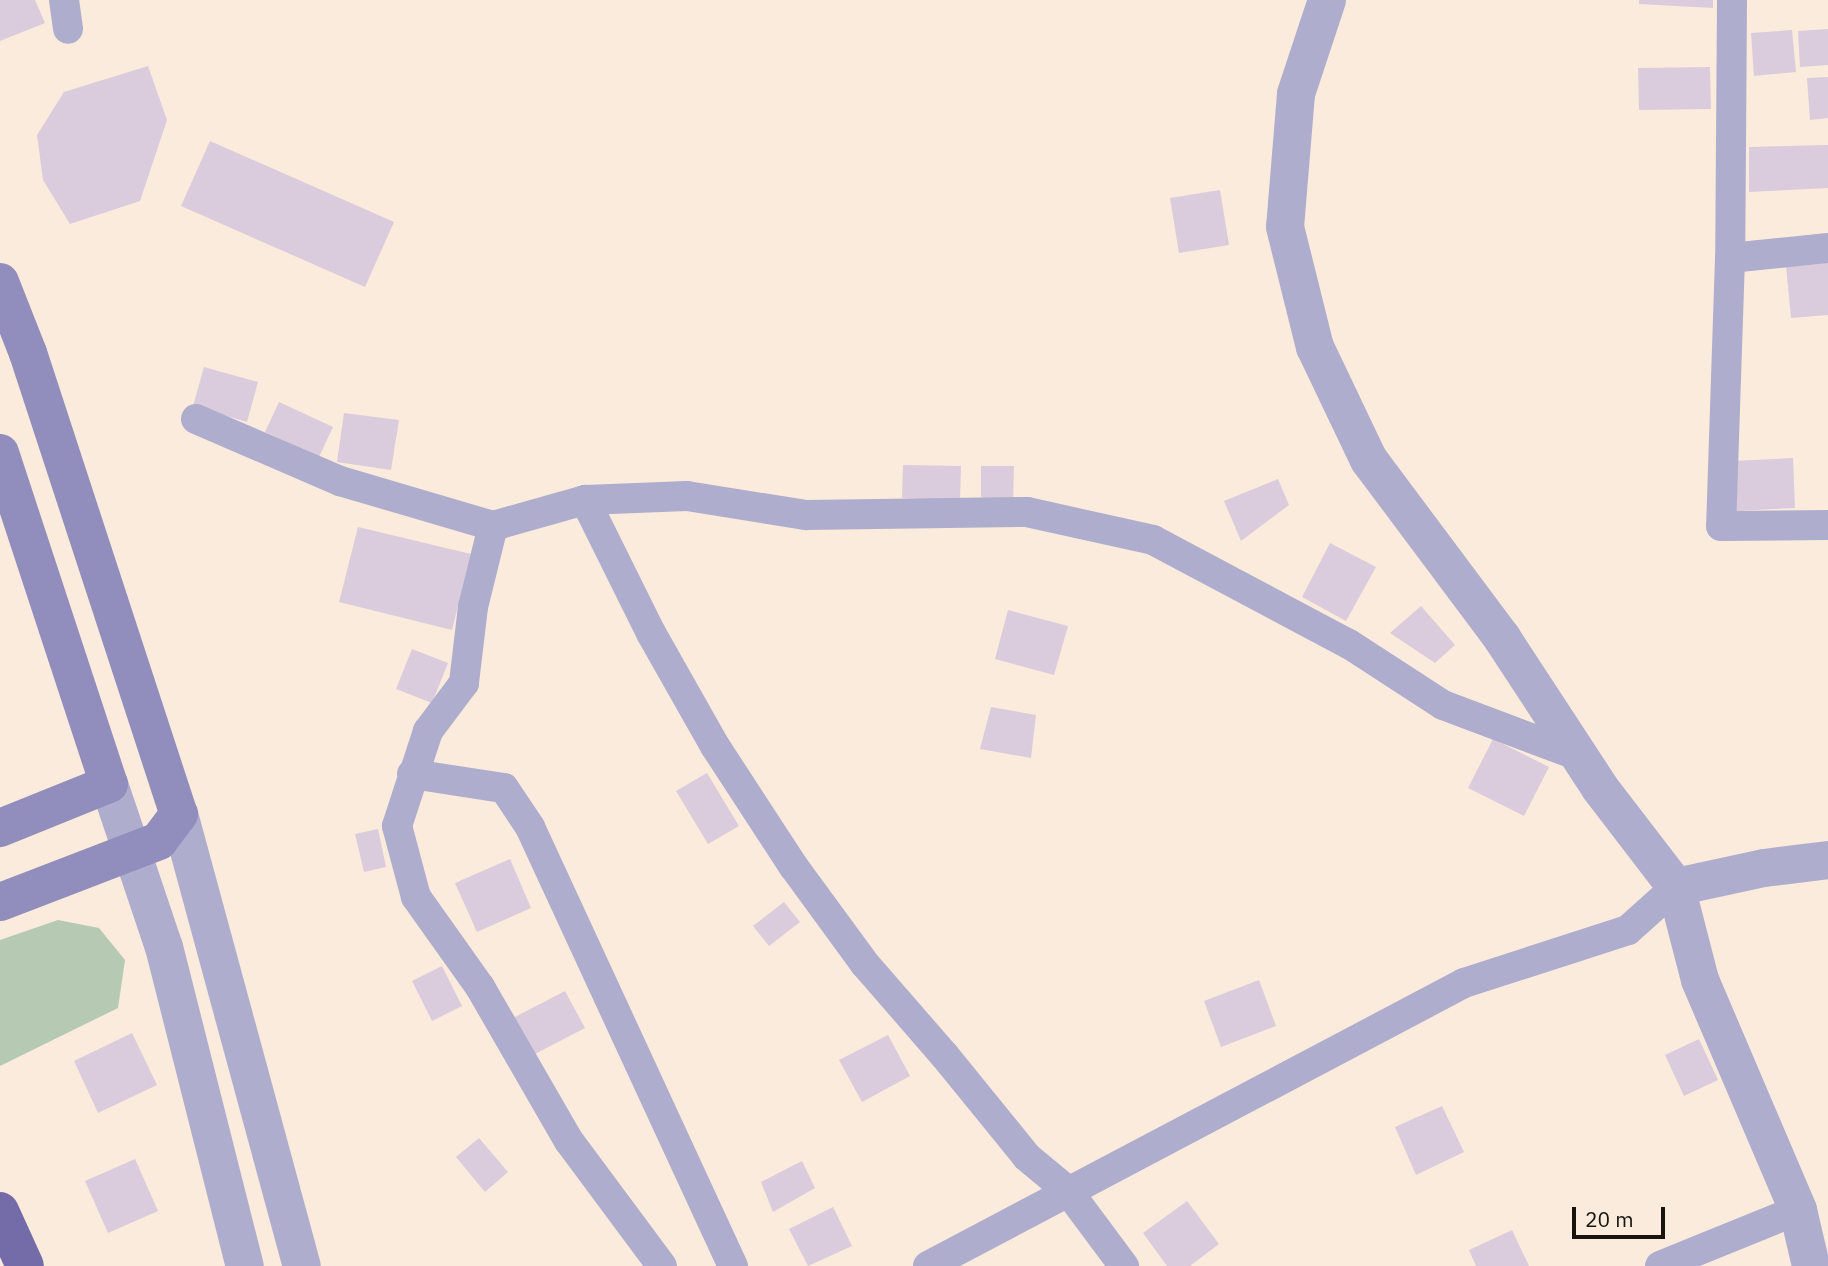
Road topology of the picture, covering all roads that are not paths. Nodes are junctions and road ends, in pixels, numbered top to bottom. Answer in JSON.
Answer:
{"nodes":[{"id":1,"x":1327,"y":0,"type":"edge"},
{"id":2,"x":1732,"y":0,"type":"edge"},
{"id":3,"x":1828,"y":248,"type":"edge"},
{"id":4,"x":1730,"y":258,"type":"junction"},
{"id":5,"x":0,"y":282,"type":"edge"},
{"id":6,"x":197,"y":419,"type":"dead end"},
{"id":7,"x":0,"y":453,"type":"edge"},
{"id":8,"x":585,"y":500,"type":"junction"},
{"id":9,"x":1828,"y":525,"type":"edge"},
{"id":10,"x":493,"y":526,"type":"junction"},
{"id":11,"x":1579,"y":756,"type":"junction"},
{"id":12,"x":412,"y":774,"type":"junction"},
{"id":13,"x":109,"y":784,"type":"junction"},
{"id":14,"x":179,"y":814,"type":"junction"},
{"id":15,"x":0,"y":828,"type":"edge"},
{"id":16,"x":132,"y":853,"type":"junction"},
{"id":17,"x":1828,"y":860,"type":"edge"},
{"id":18,"x":1676,"y":887,"type":"junction"},
{"id":19,"x":0,"y":902,"type":"edge"},
{"id":20,"x":1068,"y":1191,"type":"junction"},
{"id":21,"x":1798,"y":1210,"type":"junction"},
{"id":22,"x":0,"y":1211,"type":"edge"},
{"id":23,"x":25,"y":1266,"type":"edge"},
{"id":24,"x":245,"y":1266,"type":"edge"},
{"id":25,"x":302,"y":1266,"type":"edge"},
{"id":26,"x":662,"y":1266,"type":"edge"},
{"id":27,"x":733,"y":1266,"type":"edge"},
{"id":28,"x":928,"y":1266,"type":"edge"},
{"id":29,"x":1124,"y":1266,"type":"edge"},
{"id":30,"x":1660,"y":1266,"type":"edge"},
{"id":31,"x":1811,"y":1266,"type":"edge"}],
"edges":[{"from":1,"to":11,"type":"street"},
{"from":2,"to":4,"type":"street"},
{"from":3,"to":4,"type":"street"},
{"from":4,"to":9,"type":"street"},
{"from":5,"to":14,"type":"main road"},
{"from":6,"to":10,"type":"street"},
{"from":7,"to":13,"type":"main road"},
{"from":8,"to":10,"type":"street"},
{"from":8,"to":11,"type":"street"},
{"from":8,"to":20,"type":"street"},
{"from":10,"to":12,"type":"street"},
{"from":11,"to":18,"type":"street"},
{"from":12,"to":26,"type":"street"},
{"from":12,"to":27,"type":"street"},
{"from":13,"to":15,"type":"main road"},
{"from":13,"to":16,"type":"street"},
{"from":14,"to":16,"type":"main road"},
{"from":14,"to":25,"type":"street"},
{"from":16,"to":19,"type":"main road"},
{"from":16,"to":24,"type":"street"},
{"from":17,"to":18,"type":"street"},
{"from":18,"to":20,"type":"street"},
{"from":18,"to":21,"type":"street"},
{"from":20,"to":28,"type":"street"},
{"from":20,"to":29,"type":"street"},
{"from":21,"to":30,"type":"street"},
{"from":21,"to":31,"type":"street"},
{"from":22,"to":23,"type":"highway"}]}
